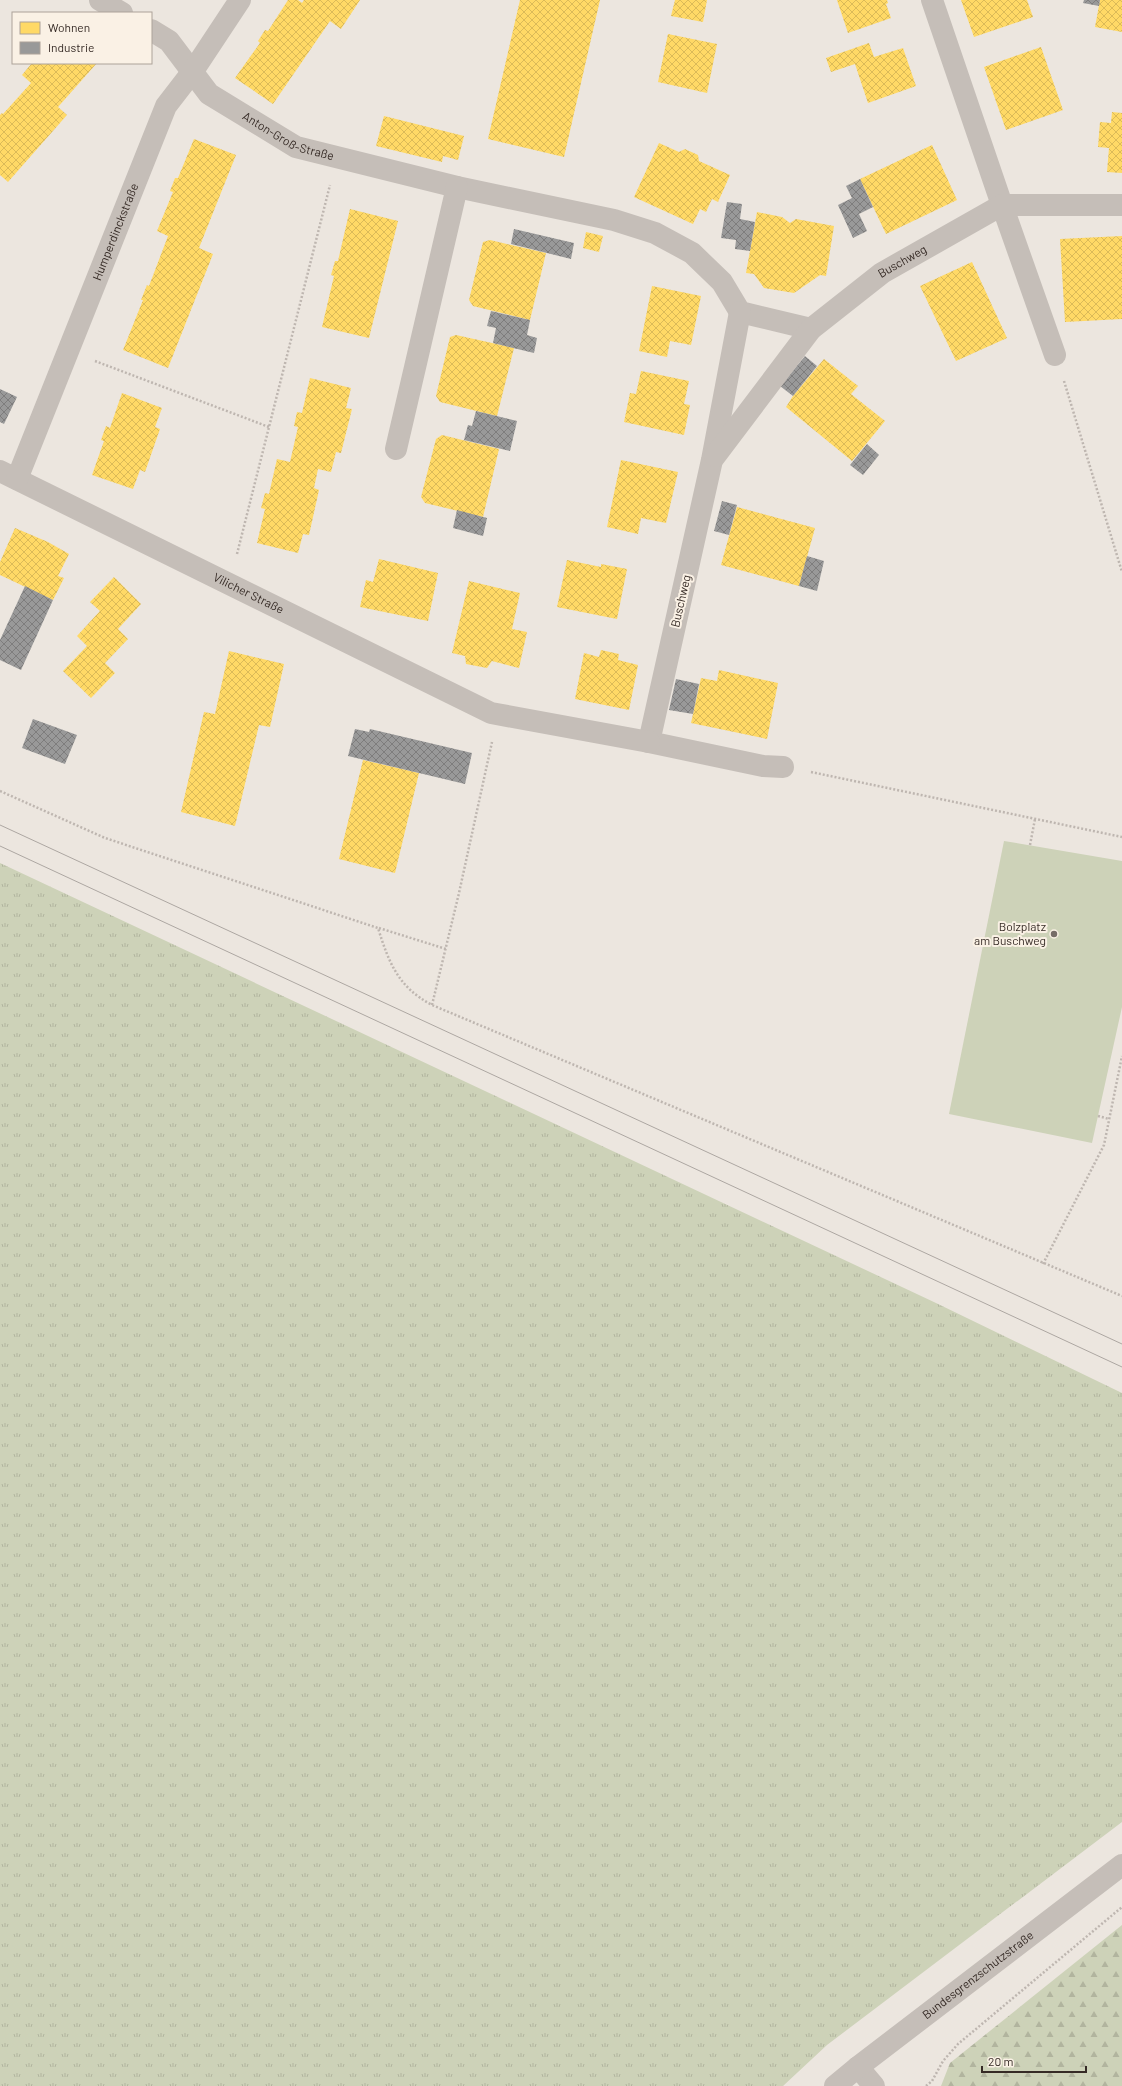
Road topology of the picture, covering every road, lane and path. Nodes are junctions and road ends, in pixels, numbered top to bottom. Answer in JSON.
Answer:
{"nodes":[{"id":1,"x":100,"y":0,"type":"edge"},
{"id":2,"x":240,"y":0,"type":"edge"},
{"id":3,"x":932,"y":0,"type":"edge"},
{"id":4,"x":120,"y":12,"type":"edge"},
{"id":5,"x":152,"y":31,"type":"edge"},
{"id":6,"x":193,"y":71,"type":"junction"},
{"id":7,"x":337,"y":157,"type":"junction"},
{"id":8,"x":457,"y":187,"type":"junction"},
{"id":9,"x":1002,"y":205,"type":"junction"},
{"id":10,"x":1122,"y":205,"type":"edge"},
{"id":11,"x":740,"y":312,"type":"junction"},
{"id":12,"x":811,"y":329,"type":"junction"},
{"id":13,"x":68,"y":351,"type":"junction"},
{"id":14,"x":1055,"y":355,"type":"joint"},
{"id":15,"x":269,"y":427,"type":"junction"},
{"id":16,"x":396,"y":449,"type":"dead end"},
{"id":17,"x":712,"y":460,"type":"junction"},
{"id":18,"x":8,"y":475,"type":"edge"},
{"id":19,"x":1122,"y":572,"type":"edge"},
{"id":20,"x":229,"y":583,"type":"junction"},
{"id":21,"x":498,"y":715,"type":"junction"},
{"id":22,"x":649,"y":742,"type":"junction"},
{"id":23,"x":783,"y":767,"type":"joint"},
{"id":24,"x":0,"y":791,"type":"edge"},
{"id":25,"x":1034,"y":819,"type":"junction"},
{"id":26,"x":1122,"y":837,"type":"edge"},
{"id":27,"x":1030,"y":845,"type":"dead end"},
{"id":28,"x":378,"y":928,"type":"junction"},
{"id":29,"x":446,"y":949,"type":"junction"},
{"id":30,"x":432,"y":1005,"type":"junction"},
{"id":31,"x":1122,"y":1056,"type":"edge"},
{"id":32,"x":1098,"y":1116,"type":"dead end"},
{"id":33,"x":1109,"y":1119,"type":"junction"},
{"id":34,"x":1043,"y":1264,"type":"junction"},
{"id":35,"x":1122,"y":1296,"type":"edge"},
{"id":36,"x":1122,"y":1865,"type":"edge"},
{"id":37,"x":1122,"y":1907,"type":"edge"},
{"id":38,"x":858,"y":2067,"type":"junction"},
{"id":39,"x":835,"y":2086,"type":"edge"},
{"id":40,"x":874,"y":2086,"type":"edge"},
{"id":41,"x":926,"y":2086,"type":"edge"}],
"edges":[{"from":1,"to":4,"type":"street"},
{"from":2,"to":6,"type":"street","name":"Humperdinckstraße"},
{"from":3,"to":9,"type":"street"},
{"from":5,"to":6,"type":"street","name":"Anton-Groß-Straße"},
{"from":6,"to":7,"type":"street","name":"Anton-Groß-Straße"},
{"from":6,"to":13,"type":"street","name":"Humperdinckstraße"},
{"from":7,"to":8,"type":"street","name":"Anton-Groß-Straße"},
{"from":7,"to":15,"type":"path"},
{"from":8,"to":11,"type":"street","name":"Anton-Groß-Straße"},
{"from":8,"to":16,"type":"street"},
{"from":9,"to":10,"type":"street","name":"Buschweg"},
{"from":9,"to":12,"type":"street","name":"Buschweg"},
{"from":9,"to":14,"type":"street"},
{"from":11,"to":12,"type":"street"},
{"from":11,"to":17,"type":"street","name":"Buschweg"},
{"from":12,"to":17,"type":"street","name":"Buschweg"},
{"from":13,"to":15,"type":"path"},
{"from":13,"to":18,"type":"street","name":"Humperdinckstraße"},
{"from":14,"to":19,"type":"path"},
{"from":15,"to":20,"type":"path"},
{"from":17,"to":22,"type":"street","name":"Buschweg"},
{"from":18,"to":20,"type":"street","name":"Vilicher Straße"},
{"from":20,"to":21,"type":"street","name":"Vilicher Straße"},
{"from":21,"to":22,"type":"street"},
{"from":21,"to":29,"type":"path"},
{"from":22,"to":23,"type":"street"},
{"from":23,"to":25,"type":"path"},
{"from":24,"to":28,"type":"path"},
{"from":25,"to":26,"type":"path"},
{"from":25,"to":27,"type":"path"},
{"from":28,"to":29,"type":"path"},
{"from":28,"to":30,"type":"path"},
{"from":29,"to":30,"type":"path"},
{"from":30,"to":34,"type":"path"},
{"from":31,"to":33,"type":"path"},
{"from":32,"to":33,"type":"path"},
{"from":33,"to":34,"type":"path"},
{"from":34,"to":35,"type":"path"},
{"from":36,"to":38,"type":"street","name":"Bundesgrenzschutzstraße"},
{"from":37,"to":41,"type":"path"},
{"from":38,"to":39,"type":"street","name":"Bundesgrenzschutzstraße"},
{"from":38,"to":40,"type":"street"}]}
